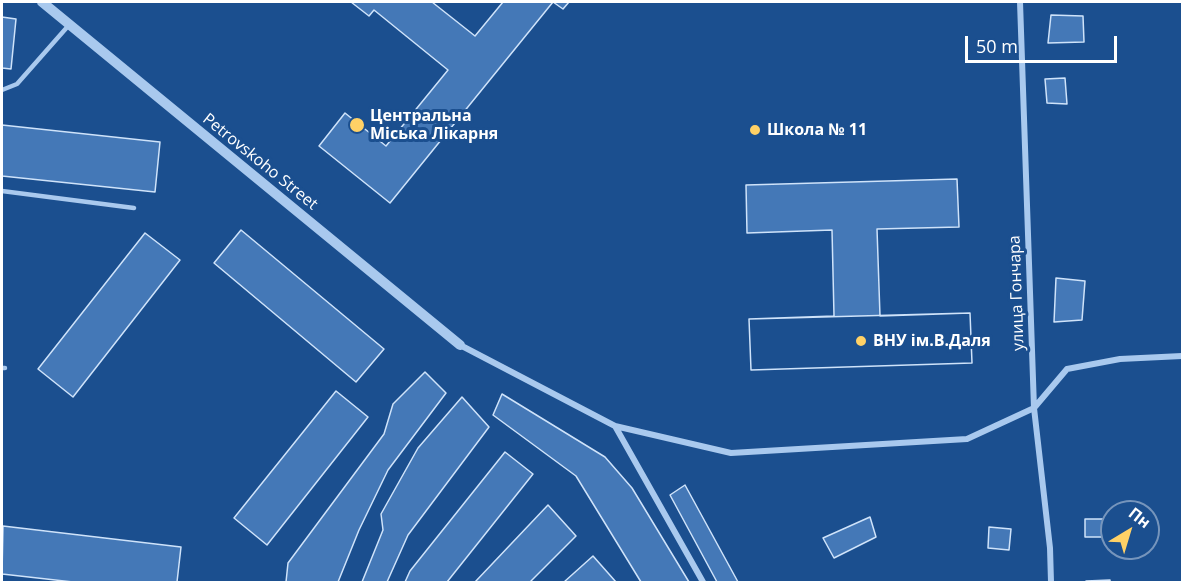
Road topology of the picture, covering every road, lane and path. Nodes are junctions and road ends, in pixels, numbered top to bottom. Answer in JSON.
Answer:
{"nodes":[{"id":1,"x":42,"y":2,"type":"edge"},
{"id":2,"x":1020,"y":2,"type":"edge"},
{"id":3,"x":69,"y":25,"type":"junction"},
{"id":4,"x":2,"y":90,"type":"edge"},
{"id":5,"x":2,"y":191,"type":"edge"},
{"id":6,"x":134,"y":208,"type":"dead end"},
{"id":7,"x":460,"y":345,"type":"joint"},
{"id":8,"x":1182,"y":356,"type":"edge"},
{"id":9,"x":1034,"y":408,"type":"junction"},
{"id":10,"x":615,"y":426,"type":"junction"},
{"id":11,"x":703,"y":582,"type":"edge"},
{"id":12,"x":1051,"y":582,"type":"edge"}],
"edges":[{"from":1,"to":3,"type":"street","name":"Petrovskoho Street"},
{"from":2,"to":9,"type":"street","name":"улица Гончара"},
{"from":3,"to":4,"type":"lane"},
{"from":3,"to":7,"type":"street","name":"Petrovskoho Street"},
{"from":5,"to":6,"type":"lane"},
{"from":7,"to":10,"type":"street"},
{"from":8,"to":9,"type":"street"},
{"from":9,"to":10,"type":"street"},
{"from":9,"to":12,"type":"street","name":"улица Гончара"},
{"from":10,"to":11,"type":"street"}]}
